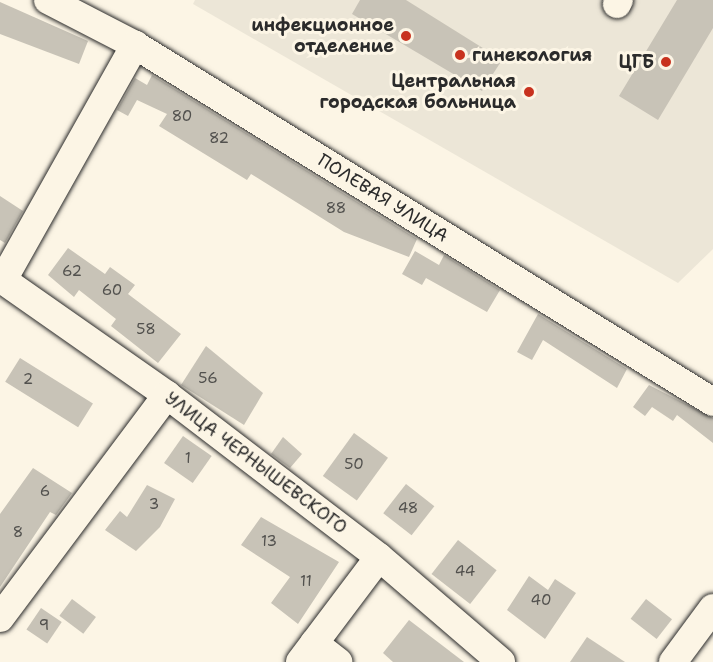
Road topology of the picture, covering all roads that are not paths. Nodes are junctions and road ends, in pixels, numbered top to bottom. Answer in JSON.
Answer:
{"nodes":[{"id":1,"x":48,"y":0,"type":"edge"},
{"id":2,"x":135,"y":45,"type":"junction"},
{"id":3,"x":2,"y":279,"type":"edge"},
{"id":4,"x":167,"y":395,"type":"junction"},
{"id":5,"x":713,"y":402,"type":"edge"},
{"id":6,"x":379,"y":558,"type":"junction"},
{"id":7,"x":713,"y":608,"type":"edge"},
{"id":8,"x":0,"y":618,"type":"edge"},
{"id":9,"x":307,"y":653,"type":"edge"},
{"id":10,"x":338,"y":662,"type":"edge"},
{"id":11,"x":501,"y":662,"type":"edge"},
{"id":12,"x":673,"y":662,"type":"edge"}],
"edges":[{"from":1,"to":2,"type":"street","name":"ПОЛЕВАЯ УЛИЦА"},
{"from":2,"to":3,"type":"street"},
{"from":2,"to":5,"type":"street","name":"ПОЛЕВАЯ УЛИЦА"},
{"from":3,"to":4,"type":"street","name":"УЛИЦА ЧЕРНЫШЕВСКОГО"},
{"from":4,"to":6,"type":"street","name":"УЛИЦА ЧЕРНЫШЕВСКОГО"},
{"from":4,"to":8,"type":"street"},
{"from":6,"to":9,"type":"street"},
{"from":6,"to":11,"type":"street","name":"УЛИЦА ЧЕРНЫШЕВСКОГО"},
{"from":7,"to":12,"type":"street"},
{"from":9,"to":10,"type":"street"}]}
